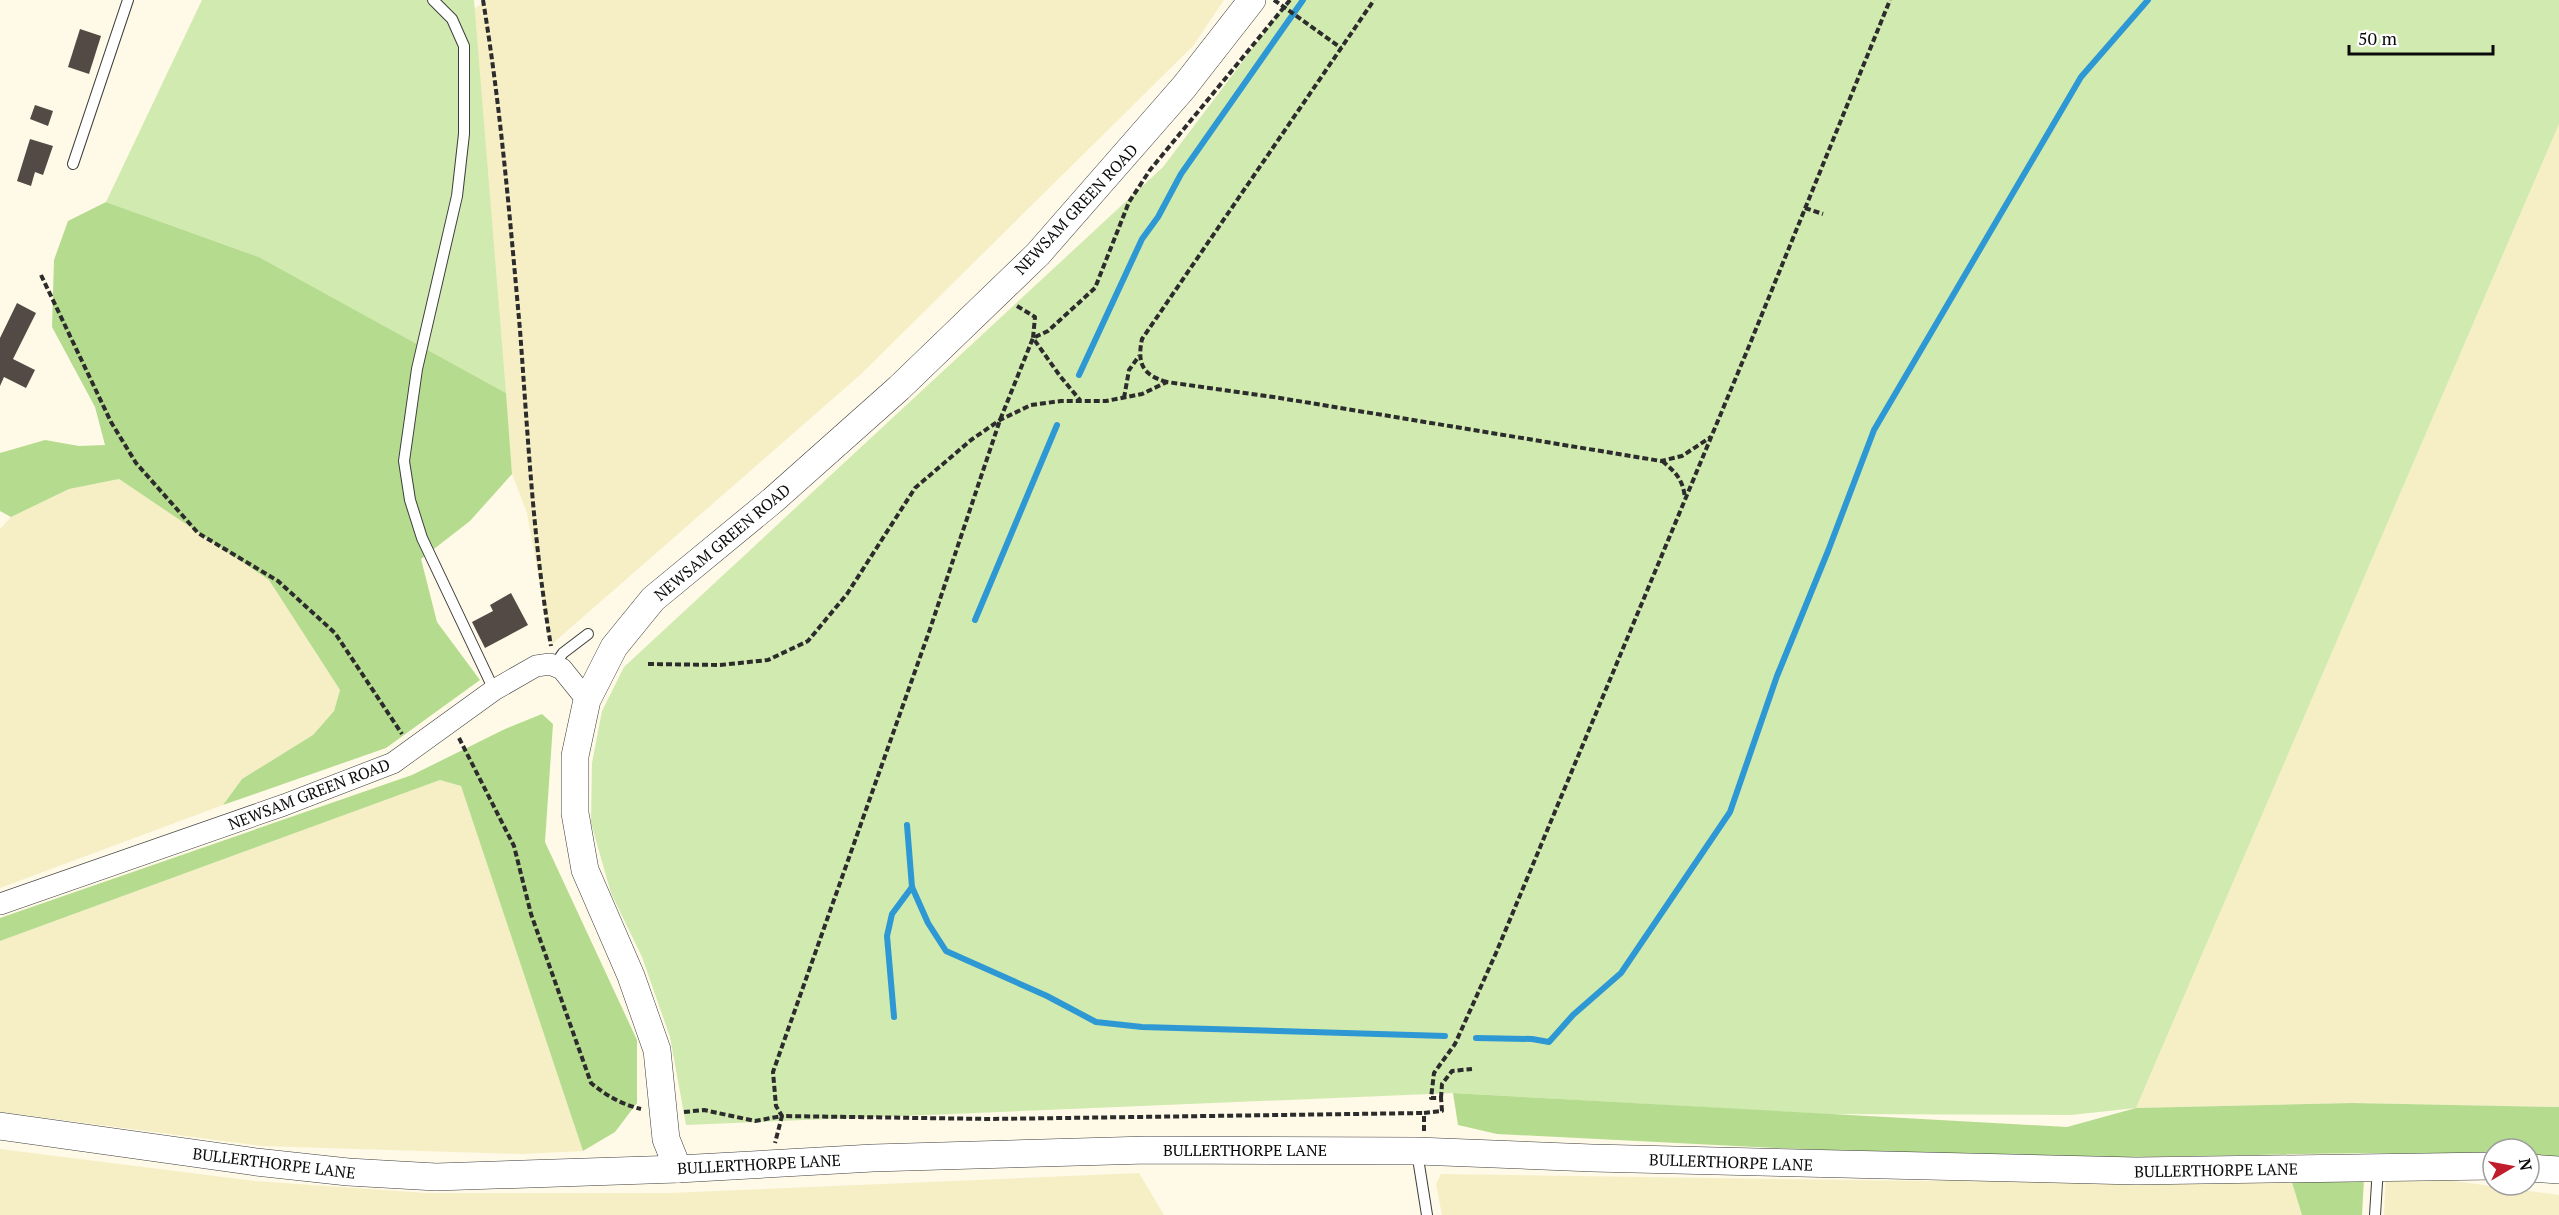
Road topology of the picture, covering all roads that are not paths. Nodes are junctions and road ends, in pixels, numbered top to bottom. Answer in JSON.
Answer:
{"nodes":[{"id":1,"x":128,"y":0,"type":"edge"},
{"id":2,"x":433,"y":0,"type":"edge"},
{"id":3,"x":1252,"y":0,"type":"edge"},
{"id":4,"x":73,"y":164,"type":"dead end"},
{"id":5,"x":588,"y":634,"type":"dead end"},
{"id":6,"x":554,"y":666,"type":"junction"},
{"id":7,"x":494,"y":690,"type":"junction"},
{"id":8,"x":587,"y":700,"type":"junction"},
{"id":9,"x":0,"y":904,"type":"edge"},
{"id":10,"x":0,"y":1126,"type":"edge"},
{"id":11,"x":1421,"y":1152,"type":"junction"},
{"id":12,"x":2481,"y":1166,"type":"edge"},
{"id":13,"x":2378,"y":1167,"type":"junction"},
{"id":14,"x":678,"y":1169,"type":"junction"},
{"id":15,"x":2541,"y":1169,"type":"edge"},
{"id":16,"x":2559,"y":1170,"type":"edge"},
{"id":17,"x":1427,"y":1215,"type":"edge"},
{"id":18,"x":2375,"y":1215,"type":"edge"}],
"edges":[{"from":1,"to":4,"type":"lane"},
{"from":2,"to":7,"type":"lane"},
{"from":3,"to":8,"type":"street","name":"NEWSAM GREEN ROAD"},
{"from":5,"to":6,"type":"lane"},
{"from":6,"to":7,"type":"street","name":"NEWSAM GREEN ROAD"},
{"from":6,"to":8,"type":"street"},
{"from":7,"to":9,"type":"street","name":"NEWSAM GREEN ROAD"},
{"from":8,"to":14,"type":"street","name":"NEWSAM GREEN ROAD"},
{"from":10,"to":14,"type":"street","name":"BULLERTHORPE LANE"},
{"from":11,"to":13,"type":"street","name":"BULLERTHORPE LANE"},
{"from":11,"to":14,"type":"street","name":"BULLERTHORPE LANE"},
{"from":11,"to":17,"type":"lane"},
{"from":12,"to":13,"type":"street","name":"BULLERTHORPE LANE"},
{"from":13,"to":18,"type":"lane"},
{"from":15,"to":16,"type":"street"}]}
